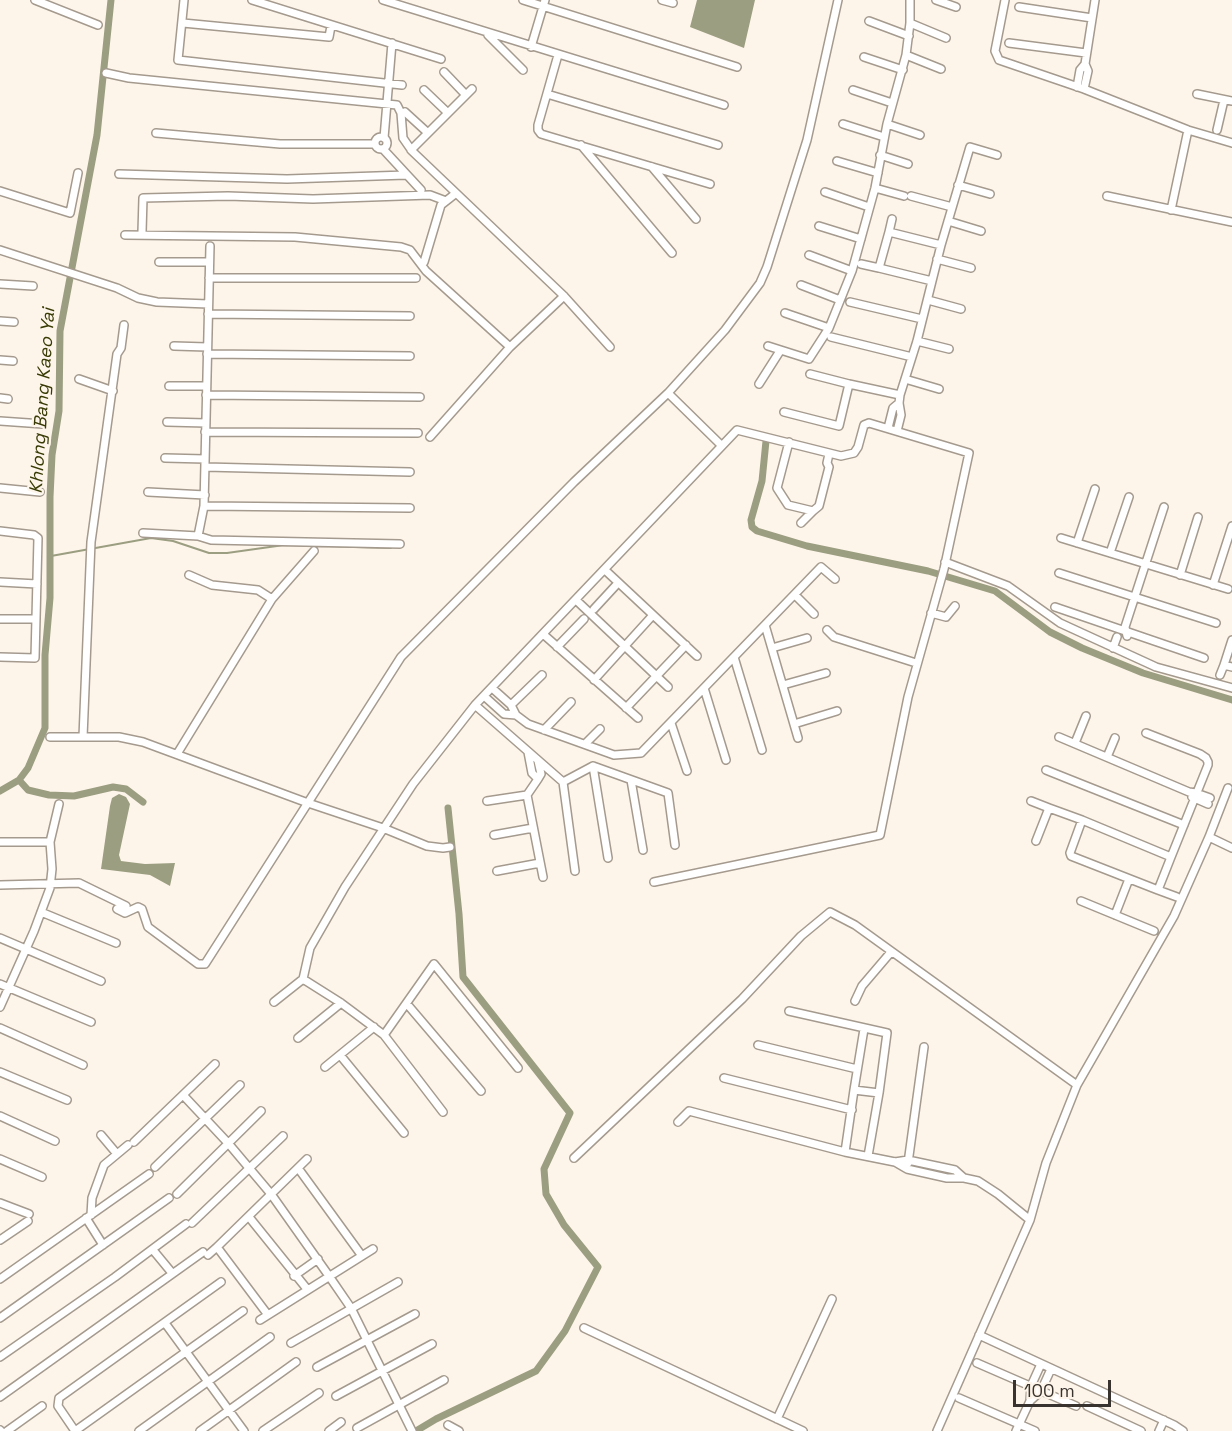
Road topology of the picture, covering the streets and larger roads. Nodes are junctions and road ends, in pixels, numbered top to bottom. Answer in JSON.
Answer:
{"nodes":[{"id":1,"x":34,"y":0,"type":"edge"},
{"id":2,"x":184,"y":0,"type":"edge"},
{"id":3,"x":252,"y":0,"type":"edge"},
{"id":4,"x":383,"y":0,"type":"edge"},
{"id":5,"x":523,"y":0,"type":"edge"},
{"id":6,"x":662,"y":0,"type":"edge"},
{"id":7,"x":838,"y":0,"type":"edge"},
{"id":8,"x":910,"y":0,"type":"edge"},
{"id":9,"x":936,"y":0,"type":"edge"},
{"id":10,"x":1005,"y":0,"type":"edge"},
{"id":11,"x":1095,"y":0,"type":"edge"},
{"id":12,"x":544,"y":3,"type":"edge"},
{"id":13,"x":673,"y":3,"type":"dead end"},
{"id":14,"x":956,"y":7,"type":"dead end"},
{"id":15,"x":1019,"y":7,"type":"dead end"},
{"id":16,"x":1092,"y":18,"type":"junction"},
{"id":17,"x":869,"y":21,"type":"dead end"},
{"id":18,"x":183,"y":23,"type":"junction"},
{"id":19,"x":910,"y":23,"type":"junction"},
{"id":20,"x":98,"y":25,"type":"dead end"},
{"id":21,"x":331,"y":26,"type":"junction"},
{"id":22,"x":487,"y":33,"type":"junction"},
{"id":23,"x":909,"y":36,"type":"junction"},
{"id":24,"x":946,"y":38,"type":"dead end"},
{"id":25,"x":392,"y":43,"type":"junction"},
{"id":26,"x":1009,"y":43,"type":"dead end"},
{"id":27,"x":531,"y":46,"type":"junction"},
{"id":28,"x":1086,"y":53,"type":"junction"},
{"id":29,"x":558,"y":55,"type":"junction"},
{"id":30,"x":906,"y":56,"type":"junction"},
{"id":31,"x":864,"y":57,"type":"dead end"},
{"id":32,"x":441,"y":59,"type":"dead end"},
{"id":33,"x":737,"y":67,"type":"dead end"},
{"id":34,"x":941,"y":69,"type":"dead end"},
{"id":35,"x":524,"y":70,"type":"dead end"},
{"id":36,"x":903,"y":70,"type":"junction"},
{"id":37,"x":444,"y":72,"type":"dead end"},
{"id":38,"x":106,"y":74,"type":"dead end"},
{"id":39,"x":390,"y":84,"type":"junction"},
{"id":40,"x":402,"y":85,"type":"dead end"},
{"id":41,"x":1081,"y":88,"type":"junction"},
{"id":42,"x":424,"y":90,"type":"dead end"},
{"id":43,"x":853,"y":90,"type":"dead end"},
{"id":44,"x":547,"y":93,"type":"junction"},
{"id":45,"x":1197,"y":94,"type":"dead end"},
{"id":46,"x":1224,"y":100,"type":"junction"},
{"id":47,"x":1232,"y":101,"type":"edge"},
{"id":48,"x":892,"y":103,"type":"junction"},
{"id":49,"x":387,"y":104,"type":"junction"},
{"id":50,"x":724,"y":105,"type":"dead end"},
{"id":51,"x":405,"y":112,"type":"dead end"},
{"id":52,"x":448,"y":113,"type":"junction"},
{"id":53,"x":843,"y":124,"type":"dead end"},
{"id":54,"x":887,"y":124,"type":"junction"},
{"id":55,"x":1188,"y":130,"type":"junction"},
{"id":56,"x":1217,"y":130,"type":"dead end"},
{"id":57,"x":428,"y":133,"type":"junction"},
{"id":58,"x":156,"y":134,"type":"dead end"},
{"id":59,"x":920,"y":135,"type":"dead end"},
{"id":60,"x":884,"y":137,"type":"junction"},
{"id":61,"x":384,"y":138,"type":"junction"},
{"id":62,"x":1232,"y":143,"type":"edge"},
{"id":63,"x":375,"y":144,"type":"junction"},
{"id":64,"x":581,"y":145,"type":"junction"},
{"id":65,"x":718,"y":145,"type":"dead end"},
{"id":66,"x":383,"y":149,"type":"junction"},
{"id":67,"x":411,"y":150,"type":"junction"},
{"id":68,"x":880,"y":155,"type":"junction"},
{"id":69,"x":997,"y":155,"type":"dead end"},
{"id":70,"x":837,"y":161,"type":"dead end"},
{"id":71,"x":909,"y":164,"type":"dead end"},
{"id":72,"x":652,"y":166,"type":"junction"},
{"id":73,"x":78,"y":173,"type":"dead end"},
{"id":74,"x":878,"y":173,"type":"junction"},
{"id":75,"x":119,"y":174,"type":"dead end"},
{"id":76,"x":406,"y":175,"type":"junction"},
{"id":77,"x":710,"y":184,"type":"dead end"},
{"id":78,"x":958,"y":186,"type":"junction"},
{"id":79,"x":875,"y":188,"type":"junction"},
{"id":80,"x":421,"y":190,"type":"dead end"},
{"id":81,"x":0,"y":191,"type":"edge"},
{"id":82,"x":825,"y":192,"type":"dead end"},
{"id":83,"x":455,"y":194,"type":"junction"},
{"id":84,"x":990,"y":194,"type":"dead end"},
{"id":85,"x":1107,"y":196,"type":"dead end"},
{"id":86,"x":446,"y":201,"type":"junction"},
{"id":87,"x":869,"y":207,"type":"junction"},
{"id":88,"x":952,"y":207,"type":"junction"},
{"id":89,"x":1171,"y":210,"type":"junction"},
{"id":90,"x":696,"y":219,"type":"dead end"},
{"id":91,"x":892,"y":219,"type":"dead end"},
{"id":92,"x":948,"y":221,"type":"junction"},
{"id":93,"x":1232,"y":222,"type":"edge"},
{"id":94,"x":819,"y":226,"type":"dead end"},
{"id":95,"x":981,"y":231,"type":"dead end"},
{"id":96,"x":142,"y":232,"type":"dead end"},
{"id":97,"x":889,"y":232,"type":"junction"},
{"id":98,"x":125,"y":235,"type":"dead end"},
{"id":99,"x":861,"y":239,"type":"junction"},
{"id":100,"x":941,"y":245,"type":"junction"},
{"id":101,"x":210,"y":246,"type":"dead end"},
{"id":102,"x":0,"y":250,"type":"edge"},
{"id":103,"x":672,"y":253,"type":"dead end"},
{"id":104,"x":809,"y":255,"type":"dead end"},
{"id":105,"x":937,"y":258,"type":"junction"},
{"id":106,"x":159,"y":262,"type":"dead end"},
{"id":107,"x":209,"y":262,"type":"junction"},
{"id":108,"x":424,"y":262,"type":"dead end"},
{"id":109,"x":861,"y":264,"type":"dead end"},
{"id":110,"x":971,"y":267,"type":"dead end"},
{"id":111,"x":879,"y":268,"type":"junction"},
{"id":112,"x":852,"y":271,"type":"junction"},
{"id":113,"x":209,"y":278,"type":"junction"},
{"id":114,"x":416,"y":278,"type":"dead end"},
{"id":115,"x":932,"y":281,"type":"junction"},
{"id":116,"x":0,"y":284,"type":"edge"},
{"id":117,"x":33,"y":285,"type":"dead end"},
{"id":118,"x":801,"y":285,"type":"dead end"},
{"id":119,"x":564,"y":296,"type":"junction"},
{"id":120,"x":840,"y":300,"type":"junction"},
{"id":121,"x":928,"y":300,"type":"junction"},
{"id":122,"x":850,"y":302,"type":"dead end"},
{"id":123,"x":208,"y":304,"type":"junction"},
{"id":124,"x":961,"y":309,"type":"dead end"},
{"id":125,"x":208,"y":314,"type":"junction"},
{"id":126,"x":785,"y":314,"type":"dead end"},
{"id":127,"x":410,"y":316,"type":"dead end"},
{"id":128,"x":922,"y":319,"type":"junction"},
{"id":129,"x":0,"y":321,"type":"edge"},
{"id":130,"x":14,"y":322,"type":"dead end"},
{"id":131,"x":124,"y":325,"type":"dead end"},
{"id":132,"x":828,"y":328,"type":"junction"},
{"id":133,"x":831,"y":337,"type":"dead end"},
{"id":134,"x":917,"y":340,"type":"junction"},
{"id":135,"x":174,"y":346,"type":"dead end"},
{"id":136,"x":768,"y":346,"type":"dead end"},
{"id":137,"x":510,"y":347,"type":"junction"},
{"id":138,"x":610,"y":347,"type":"dead end"},
{"id":139,"x":949,"y":349,"type":"dead end"},
{"id":140,"x":207,"y":350,"type":"junction"},
{"id":141,"x":780,"y":351,"type":"junction"},
{"id":142,"x":410,"y":356,"type":"dead end"},
{"id":143,"x":912,"y":357,"type":"junction"},
{"id":144,"x":0,"y":360,"type":"edge"},
{"id":145,"x":13,"y":361,"type":"dead end"},
{"id":146,"x":810,"y":374,"type":"dead end"},
{"id":147,"x":79,"y":379,"type":"dead end"},
{"id":148,"x":905,"y":379,"type":"junction"},
{"id":149,"x":759,"y":384,"type":"dead end"},
{"id":150,"x":849,"y":384,"type":"junction"},
{"id":151,"x":169,"y":386,"type":"dead end"},
{"id":152,"x":939,"y":389,"type":"dead end"},
{"id":153,"x":206,"y":390,"type":"junction"},
{"id":154,"x":113,"y":391,"type":"junction"},
{"id":155,"x":668,"y":393,"type":"junction"},
{"id":156,"x":420,"y":397,"type":"dead end"},
{"id":157,"x":900,"y":399,"type":"junction"},
{"id":158,"x":784,"y":412,"type":"dead end"},
{"id":159,"x":0,"y":421,"type":"edge"},
{"id":160,"x":167,"y":422,"type":"dead end"},
{"id":161,"x":206,"y":423,"type":"junction"},
{"id":162,"x":43,"y":424,"type":"dead end"},
{"id":163,"x":888,"y":428,"type":"junction"},
{"id":164,"x":897,"y":431,"type":"junction"},
{"id":165,"x":205,"y":432,"type":"junction"},
{"id":166,"x":418,"y":433,"type":"dead end"},
{"id":167,"x":430,"y":437,"type":"dead end"},
{"id":168,"x":789,"y":442,"type":"junction"},
{"id":169,"x":721,"y":445,"type":"junction"},
{"id":170,"x":829,"y":454,"type":"junction"},
{"id":171,"x":841,"y":456,"type":"junction"},
{"id":172,"x":165,"y":458,"type":"dead end"},
{"id":173,"x":205,"y":463,"type":"junction"},
{"id":174,"x":829,"y":466,"type":"junction"},
{"id":175,"x":410,"y":472,"type":"dead end"},
{"id":176,"x":0,"y":488,"type":"edge"},
{"id":177,"x":1095,"y":489,"type":"dead end"},
{"id":178,"x":40,"y":492,"type":"dead end"},
{"id":179,"x":148,"y":492,"type":"dead end"},
{"id":180,"x":205,"y":495,"type":"junction"},
{"id":181,"x":1129,"y":497,"type":"dead end"},
{"id":182,"x":204,"y":506,"type":"junction"},
{"id":183,"x":1164,"y":507,"type":"dead end"},
{"id":184,"x":410,"y":508,"type":"dead end"},
{"id":185,"x":813,"y":512,"type":"junction"},
{"id":186,"x":1198,"y":517,"type":"dead end"},
{"id":187,"x":801,"y":523,"type":"dead end"},
{"id":188,"x":1232,"y":526,"type":"edge"},
{"id":189,"x":0,"y":531,"type":"edge"},
{"id":190,"x":143,"y":533,"type":"dead end"},
{"id":191,"x":198,"y":536,"type":"junction"},
{"id":192,"x":1061,"y":538,"type":"dead end"},
{"id":193,"x":1077,"y":543,"type":"junction"},
{"id":194,"x":400,"y":544,"type":"dead end"},
{"id":195,"x":314,"y":551,"type":"dead end"},
{"id":196,"x":1110,"y":553,"type":"junction"},
{"id":197,"x":1144,"y":564,"type":"junction"},
{"id":198,"x":944,"y":566,"type":"junction"},
{"id":199,"x":604,"y":570,"type":"junction"},
{"id":200,"x":1059,"y":573,"type":"dead end"},
{"id":201,"x":189,"y":575,"type":"dead end"},
{"id":202,"x":1180,"y":575,"type":"junction"},
{"id":203,"x":835,"y":579,"type":"dead end"},
{"id":204,"x":0,"y":582,"type":"edge"},
{"id":205,"x":618,"y":583,"type":"junction"},
{"id":206,"x":37,"y":584,"type":"junction"},
{"id":207,"x":1213,"y":585,"type":"junction"},
{"id":208,"x":1228,"y":590,"type":"dead end"},
{"id":209,"x":795,"y":595,"type":"junction"},
{"id":210,"x":1134,"y":597,"type":"junction"},
{"id":211,"x":273,"y":599,"type":"junction"},
{"id":212,"x":576,"y":600,"type":"junction"},
{"id":213,"x":955,"y":606,"type":"dead end"},
{"id":214,"x":1055,"y":607,"type":"dead end"},
{"id":215,"x":594,"y":609,"type":"dead end"},
{"id":216,"x":931,"y":613,"type":"junction"},
{"id":217,"x":814,"y":614,"type":"dead end"},
{"id":218,"x":653,"y":615,"type":"junction"},
{"id":219,"x":36,"y":618,"type":"junction"},
{"id":220,"x":0,"y":619,"type":"edge"},
{"id":221,"x":584,"y":619,"type":"dead end"},
{"id":222,"x":1216,"y":623,"type":"dead end"},
{"id":223,"x":765,"y":625,"type":"junction"},
{"id":224,"x":827,"y":630,"type":"dead end"},
{"id":225,"x":1123,"y":633,"type":"junction"},
{"id":226,"x":543,"y":634,"type":"junction"},
{"id":227,"x":807,"y":638,"type":"dead end"},
{"id":228,"x":1232,"y":640,"type":"edge"},
{"id":229,"x":686,"y":645,"type":"junction"},
{"id":230,"x":625,"y":646,"type":"junction"},
{"id":231,"x":557,"y":647,"type":"junction"},
{"id":232,"x":772,"y":648,"type":"junction"},
{"id":233,"x":1113,"y":648,"type":"junction"},
{"id":234,"x":1122,"y":652,"type":"junction"},
{"id":235,"x":697,"y":656,"type":"dead end"},
{"id":236,"x":0,"y":657,"type":"edge"},
{"id":237,"x":734,"y":657,"type":"junction"},
{"id":238,"x":1204,"y":658,"type":"dead end"},
{"id":239,"x":916,"y":663,"type":"junction"},
{"id":240,"x":1224,"y":665,"type":"junction"},
{"id":241,"x":1232,"y":667,"type":"edge"},
{"id":242,"x":826,"y":673,"type":"dead end"},
{"id":243,"x":542,"y":675,"type":"dead end"},
{"id":244,"x":1220,"y":675,"type":"dead end"},
{"id":245,"x":657,"y":676,"type":"junction"},
{"id":246,"x":594,"y":680,"type":"junction"},
{"id":247,"x":783,"y":685,"type":"junction"},
{"id":248,"x":668,"y":687,"type":"dead end"},
{"id":249,"x":492,"y":688,"type":"junction"},
{"id":250,"x":704,"y":688,"type":"junction"},
{"id":251,"x":1232,"y":688,"type":"edge"},
{"id":252,"x":484,"y":696,"type":"junction"},
{"id":253,"x":571,"y":702,"type":"dead end"},
{"id":254,"x":475,"y":705,"type":"junction"},
{"id":255,"x":511,"y":705,"type":"junction"},
{"id":256,"x":626,"y":708,"type":"junction"},
{"id":257,"x":837,"y":711,"type":"dead end"},
{"id":258,"x":516,"y":715,"type":"junction"},
{"id":259,"x":1086,"y":716,"type":"dead end"},
{"id":260,"x":638,"y":718,"type":"dead end"},
{"id":261,"x":670,"y":723,"type":"junction"},
{"id":262,"x":794,"y":724,"type":"junction"},
{"id":263,"x":600,"y":729,"type":"dead end"},
{"id":264,"x":544,"y":730,"type":"junction"},
{"id":265,"x":1146,"y":733,"type":"dead end"},
{"id":266,"x":1059,"y":736,"type":"dead end"},
{"id":267,"x":50,"y":737,"type":"dead end"},
{"id":268,"x":83,"y":737,"type":"junction"},
{"id":269,"x":798,"y":738,"type":"dead end"},
{"id":270,"x":1115,"y":738,"type":"dead end"},
{"id":271,"x":1075,"y":743,"type":"junction"},
{"id":272,"x":585,"y":744,"type":"junction"},
{"id":273,"x":762,"y":750,"type":"dead end"},
{"id":274,"x":528,"y":752,"type":"junction"},
{"id":275,"x":177,"y":754,"type":"junction"},
{"id":276,"x":1107,"y":758,"type":"junction"},
{"id":277,"x":726,"y":760,"type":"dead end"},
{"id":278,"x":538,"y":761,"type":"junction"},
{"id":279,"x":592,"y":766,"type":"junction"},
{"id":280,"x":1046,"y":770,"type":"dead end"},
{"id":281,"x":687,"y":771,"type":"dead end"},
{"id":282,"x":538,"y":779,"type":"junction"},
{"id":283,"x":631,"y":780,"type":"junction"},
{"id":284,"x":563,"y":782,"type":"junction"},
{"id":285,"x":1227,"y":788,"type":"dead end"},
{"id":286,"x":1193,"y":794,"type":"junction"},
{"id":287,"x":527,"y":795,"type":"junction"},
{"id":288,"x":487,"y":801,"type":"dead end"},
{"id":289,"x":1031,"y":801,"type":"dead end"},
{"id":290,"x":308,"y":803,"type":"junction"},
{"id":291,"x":1214,"y":803,"type":"junction"},
{"id":292,"x":59,"y":804,"type":"dead end"},
{"id":293,"x":1049,"y":808,"type":"junction"},
{"id":294,"x":1082,"y":820,"type":"junction"},
{"id":295,"x":1184,"y":825,"type":"junction"},
{"id":296,"x":383,"y":828,"type":"junction"},
{"id":297,"x":533,"y":828,"type":"junction"},
{"id":298,"x":494,"y":835,"type":"dead end"},
{"id":299,"x":1209,"y":837,"type":"junction"},
{"id":300,"x":1036,"y":841,"type":"dead end"},
{"id":301,"x":0,"y":842,"type":"edge"},
{"id":302,"x":50,"y":842,"type":"junction"},
{"id":303,"x":675,"y":845,"type":"dead end"},
{"id":304,"x":450,"y":847,"type":"dead end"},
{"id":305,"x":1232,"y":848,"type":"edge"},
{"id":306,"x":643,"y":850,"type":"dead end"},
{"id":307,"x":1171,"y":857,"type":"junction"},
{"id":308,"x":608,"y":858,"type":"dead end"},
{"id":309,"x":540,"y":863,"type":"junction"},
{"id":310,"x":497,"y":870,"type":"dead end"},
{"id":311,"x":575,"y":871,"type":"dead end"},
{"id":312,"x":543,"y":877,"type":"dead end"},
{"id":313,"x":1129,"y":879,"type":"junction"},
{"id":314,"x":51,"y":882,"type":"junction"},
{"id":315,"x":654,"y":882,"type":"dead end"},
{"id":316,"x":0,"y":885,"type":"edge"},
{"id":317,"x":1158,"y":890,"type":"junction"},
{"id":318,"x":1177,"y":897,"type":"dead end"},
{"id":319,"x":1081,"y":901,"type":"dead end"},
{"id":320,"x":126,"y":906,"type":"dead end"},
{"id":321,"x":117,"y":909,"type":"dead end"},
{"id":322,"x":41,"y":912,"type":"junction"},
{"id":323,"x":1115,"y":915,"type":"junction"},
{"id":324,"x":1154,"y":931,"type":"dead end"},
{"id":325,"x":0,"y":938,"type":"edge"},
{"id":326,"x":116,"y":943,"type":"dead end"},
{"id":327,"x":26,"y":949,"type":"junction"},
{"id":328,"x":891,"y":952,"type":"junction"},
{"id":329,"x":303,"y":979,"type":"junction"},
{"id":330,"x":101,"y":981,"type":"dead end"},
{"id":331,"x":0,"y":984,"type":"edge"},
{"id":332,"x":9,"y":987,"type":"junction"},
{"id":333,"x":855,"y":1001,"type":"dead end"},
{"id":334,"x":274,"y":1002,"type":"dead end"},
{"id":335,"x":341,"y":1003,"type":"junction"},
{"id":336,"x":407,"y":1004,"type":"junction"},
{"id":337,"x":0,"y":1007,"type":"edge"},
{"id":338,"x":789,"y":1011,"type":"dead end"},
{"id":339,"x":91,"y":1022,"type":"dead end"},
{"id":340,"x":374,"y":1027,"type":"junction"},
{"id":341,"x":0,"y":1028,"type":"edge"},
{"id":342,"x":864,"y":1029,"type":"junction"},
{"id":343,"x":384,"y":1035,"type":"junction"},
{"id":344,"x":298,"y":1038,"type":"dead end"},
{"id":345,"x":758,"y":1046,"type":"dead end"},
{"id":346,"x":924,"y":1047,"type":"dead end"},
{"id":347,"x":340,"y":1055,"type":"junction"},
{"id":348,"x":214,"y":1064,"type":"dead end"},
{"id":349,"x":83,"y":1065,"type":"dead end"},
{"id":350,"x":325,"y":1067,"type":"dead end"},
{"id":351,"x":518,"y":1068,"type":"dead end"},
{"id":352,"x":857,"y":1070,"type":"junction"},
{"id":353,"x":0,"y":1071,"type":"edge"},
{"id":354,"x":724,"y":1078,"type":"dead end"},
{"id":355,"x":240,"y":1085,"type":"dead end"},
{"id":356,"x":1077,"y":1085,"type":"junction"},
{"id":357,"x":855,"y":1090,"type":"junction"},
{"id":358,"x":481,"y":1091,"type":"dead end"},
{"id":359,"x":879,"y":1093,"type":"junction"},
{"id":360,"x":183,"y":1095,"type":"junction"},
{"id":361,"x":67,"y":1100,"type":"dead end"},
{"id":362,"x":852,"y":1110,"type":"junction"},
{"id":363,"x":261,"y":1111,"type":"dead end"},
{"id":364,"x":443,"y":1112,"type":"dead end"},
{"id":365,"x":0,"y":1116,"type":"edge"},
{"id":366,"x":205,"y":1118,"type":"junction"},
{"id":367,"x":678,"y":1122,"type":"dead end"},
{"id":368,"x":404,"y":1133,"type":"dead end"},
{"id":369,"x":101,"y":1135,"type":"dead end"},
{"id":370,"x":283,"y":1136,"type":"dead end"},
{"id":371,"x":55,"y":1141,"type":"dead end"},
{"id":372,"x":228,"y":1143,"type":"junction"},
{"id":373,"x":845,"y":1152,"type":"junction"},
{"id":374,"x":117,"y":1154,"type":"junction"},
{"id":375,"x":868,"y":1156,"type":"junction"},
{"id":376,"x":574,"y":1158,"type":"dead end"},
{"id":377,"x":0,"y":1159,"type":"edge"},
{"id":378,"x":307,"y":1159,"type":"dead end"},
{"id":379,"x":908,"y":1160,"type":"junction"},
{"id":380,"x":895,"y":1162,"type":"junction"},
{"id":381,"x":155,"y":1167,"type":"dead end"},
{"id":382,"x":298,"y":1168,"type":"junction"},
{"id":383,"x":250,"y":1169,"type":"junction"},
{"id":384,"x":907,"y":1169,"type":"junction"},
{"id":385,"x":149,"y":1174,"type":"dead end"},
{"id":386,"x":42,"y":1177,"type":"dead end"},
{"id":387,"x":964,"y":1178,"type":"junction"},
{"id":388,"x":177,"y":1194,"type":"dead end"},
{"id":389,"x":271,"y":1194,"type":"junction"},
{"id":390,"x":169,"y":1198,"type":"dead end"},
{"id":391,"x":0,"y":1203,"type":"edge"},
{"id":392,"x":88,"y":1217,"type":"junction"},
{"id":393,"x":249,"y":1217,"type":"junction"},
{"id":394,"x":1030,"y":1220,"type":"junction"},
{"id":395,"x":0,"y":1240,"type":"edge"},
{"id":396,"x":103,"y":1245,"type":"junction"},
{"id":397,"x":217,"y":1247,"type":"junction"},
{"id":398,"x":374,"y":1249,"type":"dead end"},
{"id":399,"x":153,"y":1250,"type":"junction"},
{"id":400,"x":362,"y":1256,"type":"junction"},
{"id":401,"x":318,"y":1259,"type":"junction"},
{"id":402,"x":172,"y":1273,"type":"junction"},
{"id":403,"x":294,"y":1276,"type":"junction"},
{"id":404,"x":329,"y":1276,"type":"junction"},
{"id":405,"x":0,"y":1279,"type":"edge"},
{"id":406,"x":221,"y":1281,"type":"dead end"},
{"id":407,"x":398,"y":1282,"type":"dead end"},
{"id":408,"x":307,"y":1289,"type":"junction"},
{"id":409,"x":832,"y":1299,"type":"dead end"},
{"id":410,"x":351,"y":1308,"type":"junction"},
{"id":411,"x":243,"y":1311,"type":"dead end"},
{"id":412,"x":415,"y":1314,"type":"dead end"},
{"id":413,"x":268,"y":1315,"type":"junction"},
{"id":414,"x":0,"y":1318,"type":"edge"},
{"id":415,"x":260,"y":1320,"type":"dead end"},
{"id":416,"x":165,"y":1323,"type":"junction"},
{"id":417,"x":584,"y":1328,"type":"dead end"},
{"id":418,"x":979,"y":1335,"type":"junction"},
{"id":419,"x":270,"y":1337,"type":"dead end"},
{"id":420,"x":367,"y":1339,"type":"junction"},
{"id":421,"x":291,"y":1343,"type":"dead end"},
{"id":422,"x":432,"y":1344,"type":"dead end"},
{"id":423,"x":184,"y":1351,"type":"junction"},
{"id":424,"x":0,"y":1357,"type":"edge"},
{"id":425,"x":296,"y":1362,"type":"dead end"},
{"id":426,"x":977,"y":1363,"type":"dead end"},
{"id":427,"x":1041,"y":1365,"type":"junction"},
{"id":428,"x":317,"y":1366,"type":"dead end"},
{"id":429,"x":1051,"y":1369,"type":"junction"},
{"id":430,"x":382,"y":1370,"type":"junction"},
{"id":431,"x":207,"y":1380,"type":"junction"},
{"id":432,"x":444,"y":1380,"type":"dead end"},
{"id":433,"x":1031,"y":1386,"type":"junction"},
{"id":434,"x":1041,"y":1391,"type":"junction"},
{"id":435,"x":319,"y":1393,"type":"dead end"},
{"id":436,"x":336,"y":1396,"type":"dead end"},
{"id":437,"x":0,"y":1397,"type":"edge"},
{"id":438,"x":959,"y":1398,"type":"dead end"},
{"id":439,"x":1030,"y":1401,"type":"junction"},
{"id":440,"x":398,"y":1404,"type":"junction"},
{"id":441,"x":42,"y":1406,"type":"dead end"},
{"id":442,"x":1076,"y":1406,"type":"dead end"},
{"id":443,"x":1087,"y":1406,"type":"dead end"},
{"id":444,"x":228,"y":1410,"type":"junction"},
{"id":445,"x":777,"y":1419,"type":"junction"},
{"id":446,"x":1164,"y":1420,"type":"junction"},
{"id":447,"x":341,"y":1422,"type":"dead end"},
{"id":448,"x":448,"y":1425,"type":"dead end"},
{"id":449,"x":1018,"y":1427,"type":"edge"},
{"id":450,"x":1170,"y":1427,"type":"edge"},
{"id":451,"x":357,"y":1428,"type":"dead end"},
{"id":452,"x":411,"y":1428,"type":"edge"},
{"id":453,"x":148,"y":1429,"type":"edge"},
{"id":454,"x":7,"y":1431,"type":"edge"},
{"id":455,"x":139,"y":1431,"type":"edge"},
{"id":456,"x":200,"y":1431,"type":"edge"},
{"id":457,"x":244,"y":1431,"type":"edge"},
{"id":458,"x":263,"y":1431,"type":"edge"},
{"id":459,"x":328,"y":1431,"type":"edge"},
{"id":460,"x":459,"y":1431,"type":"edge"},
{"id":461,"x":803,"y":1431,"type":"edge"},
{"id":462,"x":937,"y":1431,"type":"edge"},
{"id":463,"x":1035,"y":1431,"type":"edge"},
{"id":464,"x":1141,"y":1431,"type":"edge"},
{"id":465,"x":1159,"y":1431,"type":"edge"},
{"id":466,"x":1183,"y":1431,"type":"edge"}],
"edges":[{"from":1,"to":20,"type":"street"},
{"from":2,"to":18,"type":"street"},
{"from":3,"to":21,"type":"street"},
{"from":4,"to":22,"type":"street"},
{"from":5,"to":12,"type":"street"},
{"from":6,"to":13,"type":"street"},
{"from":7,"to":155,"type":"street"},
{"from":8,"to":19,"type":"street"},
{"from":9,"to":14,"type":"street"},
{"from":10,"to":41,"type":"street"},
{"from":11,"to":16,"type":"street"},
{"from":12,"to":27,"type":"street"},
{"from":12,"to":33,"type":"street"},
{"from":15,"to":16,"type":"street"},
{"from":16,"to":28,"type":"street"},
{"from":17,"to":23,"type":"street"},
{"from":18,"to":21,"type":"street"},
{"from":18,"to":39,"type":"street"},
{"from":19,"to":23,"type":"street"},
{"from":19,"to":24,"type":"street"},
{"from":21,"to":25,"type":"street"},
{"from":22,"to":27,"type":"street"},
{"from":22,"to":35,"type":"street"},
{"from":23,"to":30,"type":"street"},
{"from":25,"to":32,"type":"street"},
{"from":25,"to":39,"type":"street"},
{"from":26,"to":28,"type":"street"},
{"from":27,"to":29,"type":"street"},
{"from":28,"to":41,"type":"street"},
{"from":29,"to":44,"type":"street"},
{"from":29,"to":50,"type":"street"},
{"from":30,"to":34,"type":"street"},
{"from":30,"to":36,"type":"street"},
{"from":31,"to":36,"type":"street"},
{"from":36,"to":48,"type":"street"},
{"from":37,"to":52,"type":"street"},
{"from":38,"to":49,"type":"street"},
{"from":39,"to":40,"type":"street"},
{"from":39,"to":49,"type":"street"},
{"from":41,"to":55,"type":"street"},
{"from":42,"to":52,"type":"street"},
{"from":43,"to":48,"type":"street"},
{"from":44,"to":64,"type":"street"},
{"from":44,"to":65,"type":"street"},
{"from":45,"to":46,"type":"street"},
{"from":46,"to":47,"type":"street"},
{"from":46,"to":56,"type":"street"},
{"from":48,"to":54,"type":"street"},
{"from":49,"to":61,"type":"street"},
{"from":49,"to":67,"type":"street"},
{"from":51,"to":57,"type":"street"},
{"from":52,"to":57,"type":"street"},
{"from":53,"to":60,"type":"street"},
{"from":54,"to":59,"type":"street"},
{"from":54,"to":60,"type":"street"},
{"from":55,"to":62,"type":"street"},
{"from":55,"to":89,"type":"street"},
{"from":57,"to":67,"type":"street"},
{"from":58,"to":63,"type":"street"},
{"from":60,"to":68,"type":"street"},
{"from":61,"to":63,"type":"street"},
{"from":61,"to":66,"type":"street"},
{"from":63,"to":66,"type":"street"},
{"from":64,"to":72,"type":"street"},
{"from":64,"to":103,"type":"street"},
{"from":66,"to":76,"type":"street"},
{"from":67,"to":83,"type":"street"},
{"from":68,"to":71,"type":"street"},
{"from":68,"to":74,"type":"street"},
{"from":69,"to":78,"type":"street"},
{"from":70,"to":74,"type":"street"},
{"from":72,"to":77,"type":"street"},
{"from":72,"to":90,"type":"street"},
{"from":73,"to":81,"type":"street"},
{"from":74,"to":79,"type":"street"},
{"from":75,"to":76,"type":"street"},
{"from":76,"to":80,"type":"street"},
{"from":78,"to":84,"type":"street"},
{"from":78,"to":88,"type":"street"},
{"from":79,"to":87,"type":"street"},
{"from":79,"to":88,"type":"street"},
{"from":82,"to":87,"type":"street"},
{"from":83,"to":86,"type":"street"},
{"from":83,"to":119,"type":"street"},
{"from":85,"to":89,"type":"street"},
{"from":86,"to":96,"type":"street"},
{"from":86,"to":108,"type":"street"},
{"from":87,"to":99,"type":"street"},
{"from":88,"to":92,"type":"street"},
{"from":89,"to":93,"type":"street"},
{"from":91,"to":97,"type":"street"},
{"from":92,"to":95,"type":"street"},
{"from":92,"to":100,"type":"street"},
{"from":94,"to":99,"type":"street"},
{"from":97,"to":100,"type":"street"},
{"from":97,"to":111,"type":"street"},
{"from":98,"to":137,"type":"street"},
{"from":99,"to":112,"type":"street"},
{"from":100,"to":105,"type":"street"},
{"from":101,"to":107,"type":"street"},
{"from":102,"to":123,"type":"street"},
{"from":104,"to":112,"type":"street"},
{"from":105,"to":110,"type":"street"},
{"from":105,"to":115,"type":"street"},
{"from":106,"to":107,"type":"street"},
{"from":107,"to":113,"type":"street"},
{"from":109,"to":111,"type":"street"},
{"from":111,"to":115,"type":"street"},
{"from":112,"to":120,"type":"street"},
{"from":113,"to":114,"type":"street"},
{"from":113,"to":123,"type":"street"},
{"from":115,"to":121,"type":"street"},
{"from":116,"to":117,"type":"street"},
{"from":118,"to":120,"type":"street"},
{"from":119,"to":137,"type":"street"},
{"from":119,"to":138,"type":"street"},
{"from":120,"to":132,"type":"street"},
{"from":121,"to":124,"type":"street"},
{"from":121,"to":128,"type":"street"},
{"from":122,"to":128,"type":"street"},
{"from":123,"to":125,"type":"street"},
{"from":125,"to":127,"type":"street"},
{"from":125,"to":140,"type":"street"},
{"from":126,"to":132,"type":"street"},
{"from":128,"to":134,"type":"street"},
{"from":129,"to":130,"type":"street"},
{"from":131,"to":154,"type":"street"},
{"from":132,"to":141,"type":"street"},
{"from":133,"to":143,"type":"street"},
{"from":134,"to":139,"type":"street"},
{"from":134,"to":143,"type":"street"},
{"from":135,"to":140,"type":"street"},
{"from":136,"to":141,"type":"street"},
{"from":137,"to":167,"type":"street"},
{"from":140,"to":142,"type":"street"},
{"from":140,"to":153,"type":"street"},
{"from":141,"to":149,"type":"street"},
{"from":143,"to":148,"type":"street"},
{"from":144,"to":145,"type":"street"},
{"from":146,"to":150,"type":"street"},
{"from":147,"to":154,"type":"street"},
{"from":148,"to":152,"type":"street"},
{"from":148,"to":157,"type":"street"},
{"from":150,"to":157,"type":"street"},
{"from":150,"to":158,"type":"street"},
{"from":151,"to":153,"type":"street"},
{"from":153,"to":156,"type":"street"},
{"from":153,"to":161,"type":"street"},
{"from":154,"to":268,"type":"street"},
{"from":155,"to":169,"type":"street"},
{"from":155,"to":290,"type":"street"},
{"from":157,"to":163,"type":"street"},
{"from":157,"to":164,"type":"street"},
{"from":159,"to":162,"type":"street"},
{"from":160,"to":161,"type":"street"},
{"from":161,"to":165,"type":"street"},
{"from":163,"to":164,"type":"street"},
{"from":163,"to":171,"type":"street"},
{"from":164,"to":198,"type":"street"},
{"from":165,"to":166,"type":"street"},
{"from":165,"to":173,"type":"street"},
{"from":168,"to":169,"type":"street"},
{"from":168,"to":170,"type":"street"},
{"from":168,"to":185,"type":"street"},
{"from":169,"to":199,"type":"street"},
{"from":170,"to":171,"type":"street"},
{"from":170,"to":174,"type":"street"},
{"from":171,"to":174,"type":"street"},
{"from":172,"to":173,"type":"street"},
{"from":173,"to":175,"type":"street"},
{"from":173,"to":180,"type":"street"},
{"from":174,"to":185,"type":"street"},
{"from":176,"to":178,"type":"street"},
{"from":177,"to":193,"type":"street"},
{"from":179,"to":180,"type":"street"},
{"from":180,"to":182,"type":"street"},
{"from":181,"to":196,"type":"street"},
{"from":182,"to":184,"type":"street"},
{"from":182,"to":191,"type":"street"},
{"from":183,"to":197,"type":"street"},
{"from":185,"to":187,"type":"street"},
{"from":186,"to":202,"type":"street"},
{"from":188,"to":207,"type":"street"},
{"from":189,"to":206,"type":"street"},
{"from":190,"to":191,"type":"street"},
{"from":191,"to":194,"type":"street"},
{"from":192,"to":193,"type":"street"},
{"from":193,"to":196,"type":"street"},
{"from":195,"to":211,"type":"street"},
{"from":196,"to":197,"type":"street"},
{"from":197,"to":202,"type":"street"},
{"from":197,"to":210,"type":"street"},
{"from":198,"to":216,"type":"street"},
{"from":198,"to":233,"type":"street"},
{"from":199,"to":205,"type":"street"},
{"from":199,"to":212,"type":"street"},
{"from":200,"to":210,"type":"street"},
{"from":201,"to":211,"type":"street"},
{"from":202,"to":207,"type":"street"},
{"from":203,"to":209,"type":"street"},
{"from":204,"to":206,"type":"street"},
{"from":205,"to":215,"type":"street"},
{"from":205,"to":218,"type":"street"},
{"from":206,"to":219,"type":"street"},
{"from":207,"to":208,"type":"street"},
{"from":209,"to":217,"type":"street"},
{"from":209,"to":223,"type":"street"},
{"from":210,"to":222,"type":"street"},
{"from":210,"to":225,"type":"street"},
{"from":211,"to":275,"type":"street"},
{"from":212,"to":226,"type":"street"},
{"from":212,"to":230,"type":"street"},
{"from":213,"to":216,"type":"street"},
{"from":214,"to":225,"type":"street"},
{"from":216,"to":239,"type":"street"},
{"from":218,"to":229,"type":"street"},
{"from":218,"to":230,"type":"street"},
{"from":219,"to":220,"type":"street"},
{"from":219,"to":236,"type":"street"},
{"from":221,"to":231,"type":"street"},
{"from":223,"to":232,"type":"street"},
{"from":223,"to":237,"type":"street"},
{"from":224,"to":239,"type":"street"},
{"from":225,"to":233,"type":"street"},
{"from":225,"to":234,"type":"street"},
{"from":225,"to":238,"type":"street"},
{"from":226,"to":231,"type":"street"},
{"from":226,"to":249,"type":"street"},
{"from":227,"to":232,"type":"street"},
{"from":228,"to":240,"type":"street"},
{"from":229,"to":235,"type":"street"},
{"from":229,"to":245,"type":"street"},
{"from":230,"to":245,"type":"street"},
{"from":230,"to":246,"type":"street"},
{"from":231,"to":246,"type":"street"},
{"from":232,"to":247,"type":"street"},
{"from":233,"to":234,"type":"street"},
{"from":234,"to":251,"type":"street"},
{"from":237,"to":250,"type":"street"},
{"from":237,"to":273,"type":"street"},
{"from":239,"to":315,"type":"street"},
{"from":240,"to":241,"type":"street"},
{"from":240,"to":244,"type":"street"},
{"from":242,"to":247,"type":"street"},
{"from":243,"to":255,"type":"street"},
{"from":245,"to":248,"type":"street"},
{"from":245,"to":256,"type":"street"},
{"from":246,"to":256,"type":"street"},
{"from":247,"to":262,"type":"street"},
{"from":249,"to":252,"type":"street"},
{"from":249,"to":255,"type":"street"},
{"from":250,"to":261,"type":"street"},
{"from":250,"to":277,"type":"street"},
{"from":252,"to":254,"type":"street"},
{"from":252,"to":258,"type":"street"},
{"from":253,"to":264,"type":"street"},
{"from":254,"to":274,"type":"street"},
{"from":254,"to":296,"type":"street"},
{"from":255,"to":258,"type":"street"},
{"from":256,"to":260,"type":"street"},
{"from":257,"to":262,"type":"street"},
{"from":258,"to":264,"type":"street"},
{"from":259,"to":271,"type":"street"},
{"from":261,"to":272,"type":"street"},
{"from":261,"to":281,"type":"street"},
{"from":262,"to":269,"type":"street"},
{"from":263,"to":272,"type":"street"},
{"from":264,"to":272,"type":"street"},
{"from":265,"to":286,"type":"street"},
{"from":266,"to":271,"type":"street"},
{"from":267,"to":268,"type":"street"},
{"from":268,"to":275,"type":"street"},
{"from":270,"to":276,"type":"street"},
{"from":271,"to":276,"type":"street"},
{"from":274,"to":278,"type":"street"},
{"from":274,"to":282,"type":"street"},
{"from":275,"to":290,"type":"street"},
{"from":276,"to":286,"type":"street"},
{"from":278,"to":282,"type":"street"},
{"from":278,"to":284,"type":"street"},
{"from":279,"to":283,"type":"street"},
{"from":279,"to":284,"type":"street"},
{"from":279,"to":308,"type":"street"},
{"from":280,"to":295,"type":"street"},
{"from":282,"to":287,"type":"street"},
{"from":283,"to":303,"type":"street"},
{"from":283,"to":306,"type":"street"},
{"from":284,"to":311,"type":"street"},
{"from":285,"to":291,"type":"street"},
{"from":286,"to":291,"type":"street"},
{"from":286,"to":295,"type":"street"},
{"from":287,"to":288,"type":"street"},
{"from":287,"to":297,"type":"street"},
{"from":289,"to":293,"type":"street"},
{"from":290,"to":296,"type":"street"},
{"from":290,"to":321,"type":"street"},
{"from":291,"to":299,"type":"street"},
{"from":292,"to":302,"type":"street"},
{"from":293,"to":294,"type":"street"},
{"from":293,"to":300,"type":"street"},
{"from":294,"to":307,"type":"street"},
{"from":294,"to":313,"type":"street"},
{"from":295,"to":307,"type":"street"},
{"from":296,"to":304,"type":"street"},
{"from":296,"to":329,"type":"street"},
{"from":297,"to":298,"type":"street"},
{"from":297,"to":309,"type":"street"},
{"from":299,"to":305,"type":"street"},
{"from":299,"to":356,"type":"street"},
{"from":301,"to":302,"type":"street"},
{"from":302,"to":314,"type":"street"},
{"from":307,"to":317,"type":"street"},
{"from":309,"to":310,"type":"street"},
{"from":309,"to":312,"type":"street"},
{"from":313,"to":317,"type":"street"},
{"from":313,"to":323,"type":"street"},
{"from":314,"to":316,"type":"street"},
{"from":314,"to":320,"type":"street"},
{"from":314,"to":322,"type":"street"},
{"from":317,"to":318,"type":"street"},
{"from":319,"to":323,"type":"street"},
{"from":322,"to":326,"type":"street"},
{"from":322,"to":327,"type":"street"},
{"from":323,"to":324,"type":"street"},
{"from":325,"to":327,"type":"street"},
{"from":327,"to":330,"type":"street"},
{"from":327,"to":332,"type":"street"},
{"from":328,"to":333,"type":"street"},
{"from":328,"to":356,"type":"street"},
{"from":328,"to":376,"type":"street"},
{"from":329,"to":334,"type":"street"},
{"from":329,"to":335,"type":"street"},
{"from":331,"to":332,"type":"street"},
{"from":332,"to":337,"type":"street"},
{"from":332,"to":339,"type":"street"},
{"from":335,"to":340,"type":"street"},
{"from":335,"to":344,"type":"street"},
{"from":336,"to":343,"type":"street"},
{"from":336,"to":351,"type":"street"},
{"from":336,"to":358,"type":"street"},
{"from":338,"to":342,"type":"street"},
{"from":340,"to":343,"type":"street"},
{"from":340,"to":347,"type":"street"},
{"from":341,"to":349,"type":"street"},
{"from":342,"to":352,"type":"street"},
{"from":342,"to":359,"type":"street"},
{"from":343,"to":364,"type":"street"},
{"from":345,"to":352,"type":"street"},
{"from":346,"to":379,"type":"street"},
{"from":347,"to":350,"type":"street"},
{"from":347,"to":368,"type":"street"},
{"from":348,"to":360,"type":"street"},
{"from":352,"to":357,"type":"street"},
{"from":353,"to":361,"type":"street"},
{"from":354,"to":362,"type":"street"},
{"from":355,"to":366,"type":"street"},
{"from":356,"to":394,"type":"street"},
{"from":357,"to":359,"type":"street"},
{"from":357,"to":362,"type":"street"},
{"from":359,"to":375,"type":"street"},
{"from":360,"to":366,"type":"street"},
{"from":360,"to":374,"type":"street"},
{"from":362,"to":373,"type":"street"},
{"from":363,"to":372,"type":"street"},
{"from":365,"to":371,"type":"street"},
{"from":366,"to":372,"type":"street"},
{"from":366,"to":381,"type":"street"},
{"from":367,"to":373,"type":"street"},
{"from":369,"to":374,"type":"street"},
{"from":370,"to":383,"type":"street"},
{"from":372,"to":383,"type":"street"},
{"from":372,"to":388,"type":"street"},
{"from":373,"to":375,"type":"street"},
{"from":374,"to":392,"type":"street"},
{"from":375,"to":380,"type":"street"},
{"from":377,"to":386,"type":"street"},
{"from":378,"to":382,"type":"street"},
{"from":379,"to":380,"type":"street"},
{"from":379,"to":384,"type":"street"},
{"from":379,"to":387,"type":"street"},
{"from":380,"to":384,"type":"street"},
{"from":382,"to":389,"type":"street"},
{"from":382,"to":400,"type":"street"},
{"from":383,"to":389,"type":"street"},
{"from":383,"to":399,"type":"street"},
{"from":384,"to":387,"type":"street"},
{"from":385,"to":392,"type":"street"},
{"from":387,"to":394,"type":"street"},
{"from":389,"to":393,"type":"street"},
{"from":389,"to":401,"type":"street"},
{"from":390,"to":396,"type":"street"},
{"from":391,"to":395,"type":"street"},
{"from":392,"to":396,"type":"street"},
{"from":392,"to":405,"type":"street"},
{"from":393,"to":397,"type":"street"},
{"from":393,"to":403,"type":"street"},
{"from":394,"to":418,"type":"street"},
{"from":396,"to":414,"type":"street"},
{"from":397,"to":402,"type":"street"},
{"from":397,"to":413,"type":"street"},
{"from":398,"to":400,"type":"street"},
{"from":399,"to":402,"type":"street"},
{"from":399,"to":424,"type":"street"},
{"from":400,"to":404,"type":"street"},
{"from":401,"to":403,"type":"street"},
{"from":401,"to":404,"type":"street"},
{"from":402,"to":437,"type":"street"},
{"from":403,"to":408,"type":"street"},
{"from":404,"to":408,"type":"street"},
{"from":404,"to":410,"type":"street"},
{"from":406,"to":416,"type":"street"},
{"from":407,"to":410,"type":"street"},
{"from":408,"to":413,"type":"street"},
{"from":409,"to":445,"type":"street"},
{"from":410,"to":420,"type":"street"},
{"from":410,"to":421,"type":"street"},
{"from":411,"to":423,"type":"street"},
{"from":412,"to":420,"type":"street"},
{"from":413,"to":415,"type":"street"},
{"from":416,"to":423,"type":"street"},
{"from":416,"to":423,"type":"street"},
{"from":417,"to":445,"type":"street"},
{"from":418,"to":427,"type":"street"},
{"from":418,"to":462,"type":"street"},
{"from":419,"to":431,"type":"street"},
{"from":420,"to":428,"type":"street"},
{"from":420,"to":430,"type":"street"},
{"from":422,"to":430,"type":"street"},
{"from":423,"to":431,"type":"street"},
{"from":425,"to":444,"type":"street"},
{"from":426,"to":433,"type":"street"},
{"from":427,"to":429,"type":"street"},
{"from":427,"to":433,"type":"street"},
{"from":429,"to":434,"type":"street"},
{"from":429,"to":446,"type":"street"},
{"from":430,"to":436,"type":"street"},
{"from":430,"to":440,"type":"street"},
{"from":431,"to":444,"type":"street"},
{"from":431,"to":453,"type":"street"},
{"from":432,"to":440,"type":"street"},
{"from":433,"to":434,"type":"street"},
{"from":433,"to":439,"type":"street"},
{"from":434,"to":439,"type":"street"},
{"from":434,"to":442,"type":"street"},
{"from":435,"to":458,"type":"street"},
{"from":438,"to":449,"type":"street"},
{"from":439,"to":449,"type":"street"},
{"from":440,"to":451,"type":"street"},
{"from":440,"to":452,"type":"street"},
{"from":441,"to":454,"type":"street"},
{"from":443,"to":464,"type":"street"},
{"from":444,"to":456,"type":"street"},
{"from":444,"to":457,"type":"street"},
{"from":445,"to":461,"type":"street"},
{"from":446,"to":450,"type":"street"},
{"from":446,"to":465,"type":"street"},
{"from":447,"to":459,"type":"street"},
{"from":448,"to":460,"type":"street"},
{"from":449,"to":463,"type":"street"},
{"from":450,"to":466,"type":"street"},
{"from":453,"to":455,"type":"street"}]}
